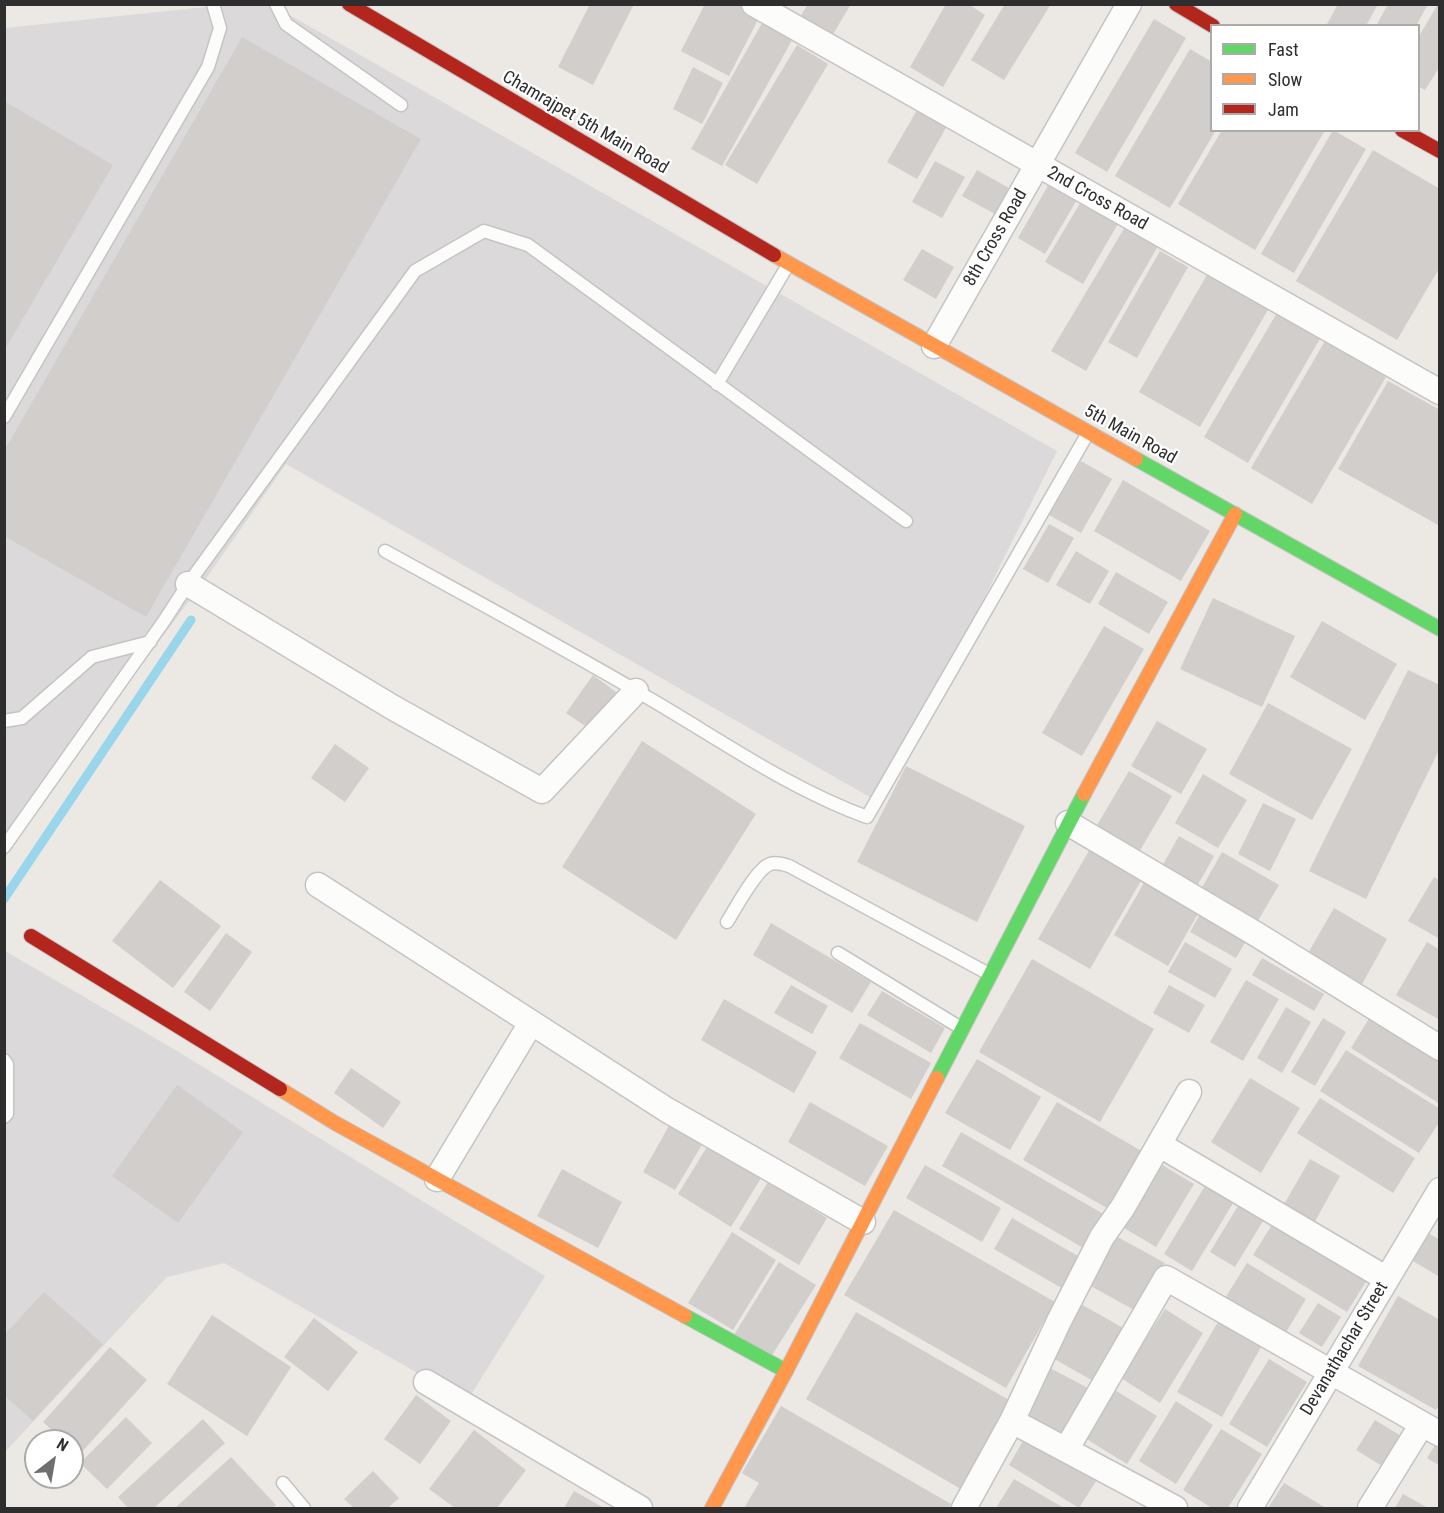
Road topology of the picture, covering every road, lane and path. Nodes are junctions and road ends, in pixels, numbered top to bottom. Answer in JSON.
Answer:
{"nodes":[{"id":1,"x":213,"y":4,"type":"edge"},
{"id":2,"x":276,"y":4,"type":"edge"},
{"id":3,"x":349,"y":4,"type":"edge"},
{"id":4,"x":754,"y":4,"type":"edge"},
{"id":5,"x":1129,"y":4,"type":"edge"},
{"id":6,"x":1176,"y":4,"type":"edge"},
{"id":7,"x":1210,"y":24,"type":"edge"},
{"id":8,"x":401,"y":105,"type":"dead end"},
{"id":9,"x":1405,"y":132,"type":"edge"},
{"id":10,"x":1440,"y":152,"type":"edge"},
{"id":11,"x":1038,"y":165,"type":"junction"},
{"id":12,"x":789,"y":264,"type":"junction"},
{"id":13,"x":803,"y":272,"type":"joint"},
{"id":14,"x":934,"y":346,"type":"junction"},
{"id":15,"x":717,"y":384,"type":"junction"},
{"id":16,"x":1440,"y":392,"type":"edge"},
{"id":17,"x":4,"y":417,"type":"edge"},
{"id":18,"x":1088,"y":432,"type":"junction"},
{"id":19,"x":1235,"y":514,"type":"junction"},
{"id":20,"x":906,"y":521,"type":"dead end"},
{"id":21,"x":385,"y":551,"type":"dead end"},
{"id":22,"x":188,"y":584,"type":"junction"},
{"id":23,"x":1440,"y":629,"type":"edge"},
{"id":24,"x":150,"y":642,"type":"junction"},
{"id":25,"x":636,"y":691,"type":"junction"},
{"id":26,"x":4,"y":721,"type":"edge"},
{"id":27,"x":1068,"y":823,"type":"junction"},
{"id":28,"x":4,"y":847,"type":"edge"},
{"id":29,"x":318,"y":885,"type":"dead end"},
{"id":30,"x":727,"y":922,"type":"dead end"},
{"id":31,"x":31,"y":936,"type":"dead end"},
{"id":32,"x":838,"y":953,"type":"dead end"},
{"id":33,"x":990,"y":975,"type":"junction"},
{"id":34,"x":531,"y":1023,"type":"junction"},
{"id":35,"x":962,"y":1029,"type":"junction"},
{"id":36,"x":1440,"y":1048,"type":"edge"},
{"id":37,"x":4,"y":1060,"type":"edge"},
{"id":38,"x":1189,"y":1092,"type":"dead end"},
{"id":39,"x":4,"y":1117,"type":"edge"},
{"id":40,"x":1160,"y":1145,"type":"junction"},
{"id":41,"x":437,"y":1179,"type":"junction"},
{"id":42,"x":1440,"y":1190,"type":"edge"},
{"id":43,"x":863,"y":1222,"type":"junction"},
{"id":44,"x":1387,"y":1279,"type":"junction"},
{"id":45,"x":786,"y":1371,"type":"junction"},
{"id":46,"x":1331,"y":1372,"type":"junction"},
{"id":47,"x":426,"y":1382,"type":"dead end"},
{"id":48,"x":1012,"y":1421,"type":"junction"},
{"id":49,"x":1431,"y":1429,"type":"edge"},
{"id":50,"x":1066,"y":1450,"type":"junction"},
{"id":51,"x":283,"y":1483,"type":"dead end"},
{"id":52,"x":304,"y":1509,"type":"edge"},
{"id":53,"x":640,"y":1509,"type":"edge"},
{"id":54,"x":712,"y":1509,"type":"edge"},
{"id":55,"x":964,"y":1509,"type":"edge"},
{"id":56,"x":1175,"y":1509,"type":"edge"},
{"id":57,"x":1250,"y":1509,"type":"edge"},
{"id":58,"x":1370,"y":1509,"type":"edge"}],
"edges":[{"from":1,"to":17,"type":"lane"},
{"from":2,"to":8,"type":"lane"},
{"from":3,"to":12,"type":"street","name":"Chamrajpet 5th Main Road"},
{"from":4,"to":11,"type":"street","name":"2nd Cross Road"},
{"from":5,"to":11,"type":"street","name":"8th Cross Road"},
{"from":6,"to":7,"type":"street"},
{"from":9,"to":10,"type":"street"},
{"from":11,"to":14,"type":"street","name":"8th Cross Road"},
{"from":11,"to":16,"type":"street","name":"2nd Cross Road"},
{"from":12,"to":13,"type":"street","name":"Chamrajpet 5th Main Road"},
{"from":12,"to":15,"type":"lane"},
{"from":13,"to":14,"type":"street","name":"5th Main Road"},
{"from":14,"to":18,"type":"street","name":"5th Main Road"},
{"from":15,"to":20,"type":"lane"},
{"from":15,"to":22,"type":"lane"},
{"from":18,"to":19,"type":"street","name":"5th Main Road"},
{"from":18,"to":25,"type":"lane"},
{"from":19,"to":23,"type":"street","name":"5th Main Road"},
{"from":19,"to":27,"type":"street"},
{"from":21,"to":25,"type":"lane"},
{"from":22,"to":24,"type":"lane"},
{"from":22,"to":25,"type":"street"},
{"from":24,"to":26,"type":"lane"},
{"from":24,"to":28,"type":"lane"},
{"from":27,"to":33,"type":"street"},
{"from":27,"to":36,"type":"street"},
{"from":29,"to":34,"type":"street"},
{"from":30,"to":33,"type":"lane"},
{"from":31,"to":41,"type":"street"},
{"from":32,"to":35,"type":"lane"},
{"from":33,"to":35,"type":"street"},
{"from":34,"to":41,"type":"street"},
{"from":34,"to":43,"type":"street"},
{"from":35,"to":43,"type":"street"},
{"from":37,"to":39,"type":"lane"},
{"from":38,"to":40,"type":"street"},
{"from":40,"to":44,"type":"street"},
{"from":40,"to":48,"type":"street"},
{"from":41,"to":45,"type":"street"},
{"from":42,"to":44,"type":"street","name":"Devanathachar Street"},
{"from":43,"to":45,"type":"street"},
{"from":44,"to":46,"type":"street","name":"Devanathachar Street"},
{"from":45,"to":54,"type":"street"},
{"from":46,"to":49,"type":"street"},
{"from":46,"to":50,"type":"street"},
{"from":46,"to":57,"type":"street","name":"Devanathachar Street"},
{"from":47,"to":53,"type":"street"},
{"from":48,"to":50,"type":"street"},
{"from":48,"to":55,"type":"street"},
{"from":49,"to":58,"type":"street"},
{"from":50,"to":56,"type":"street"},
{"from":51,"to":52,"type":"lane"}]}
